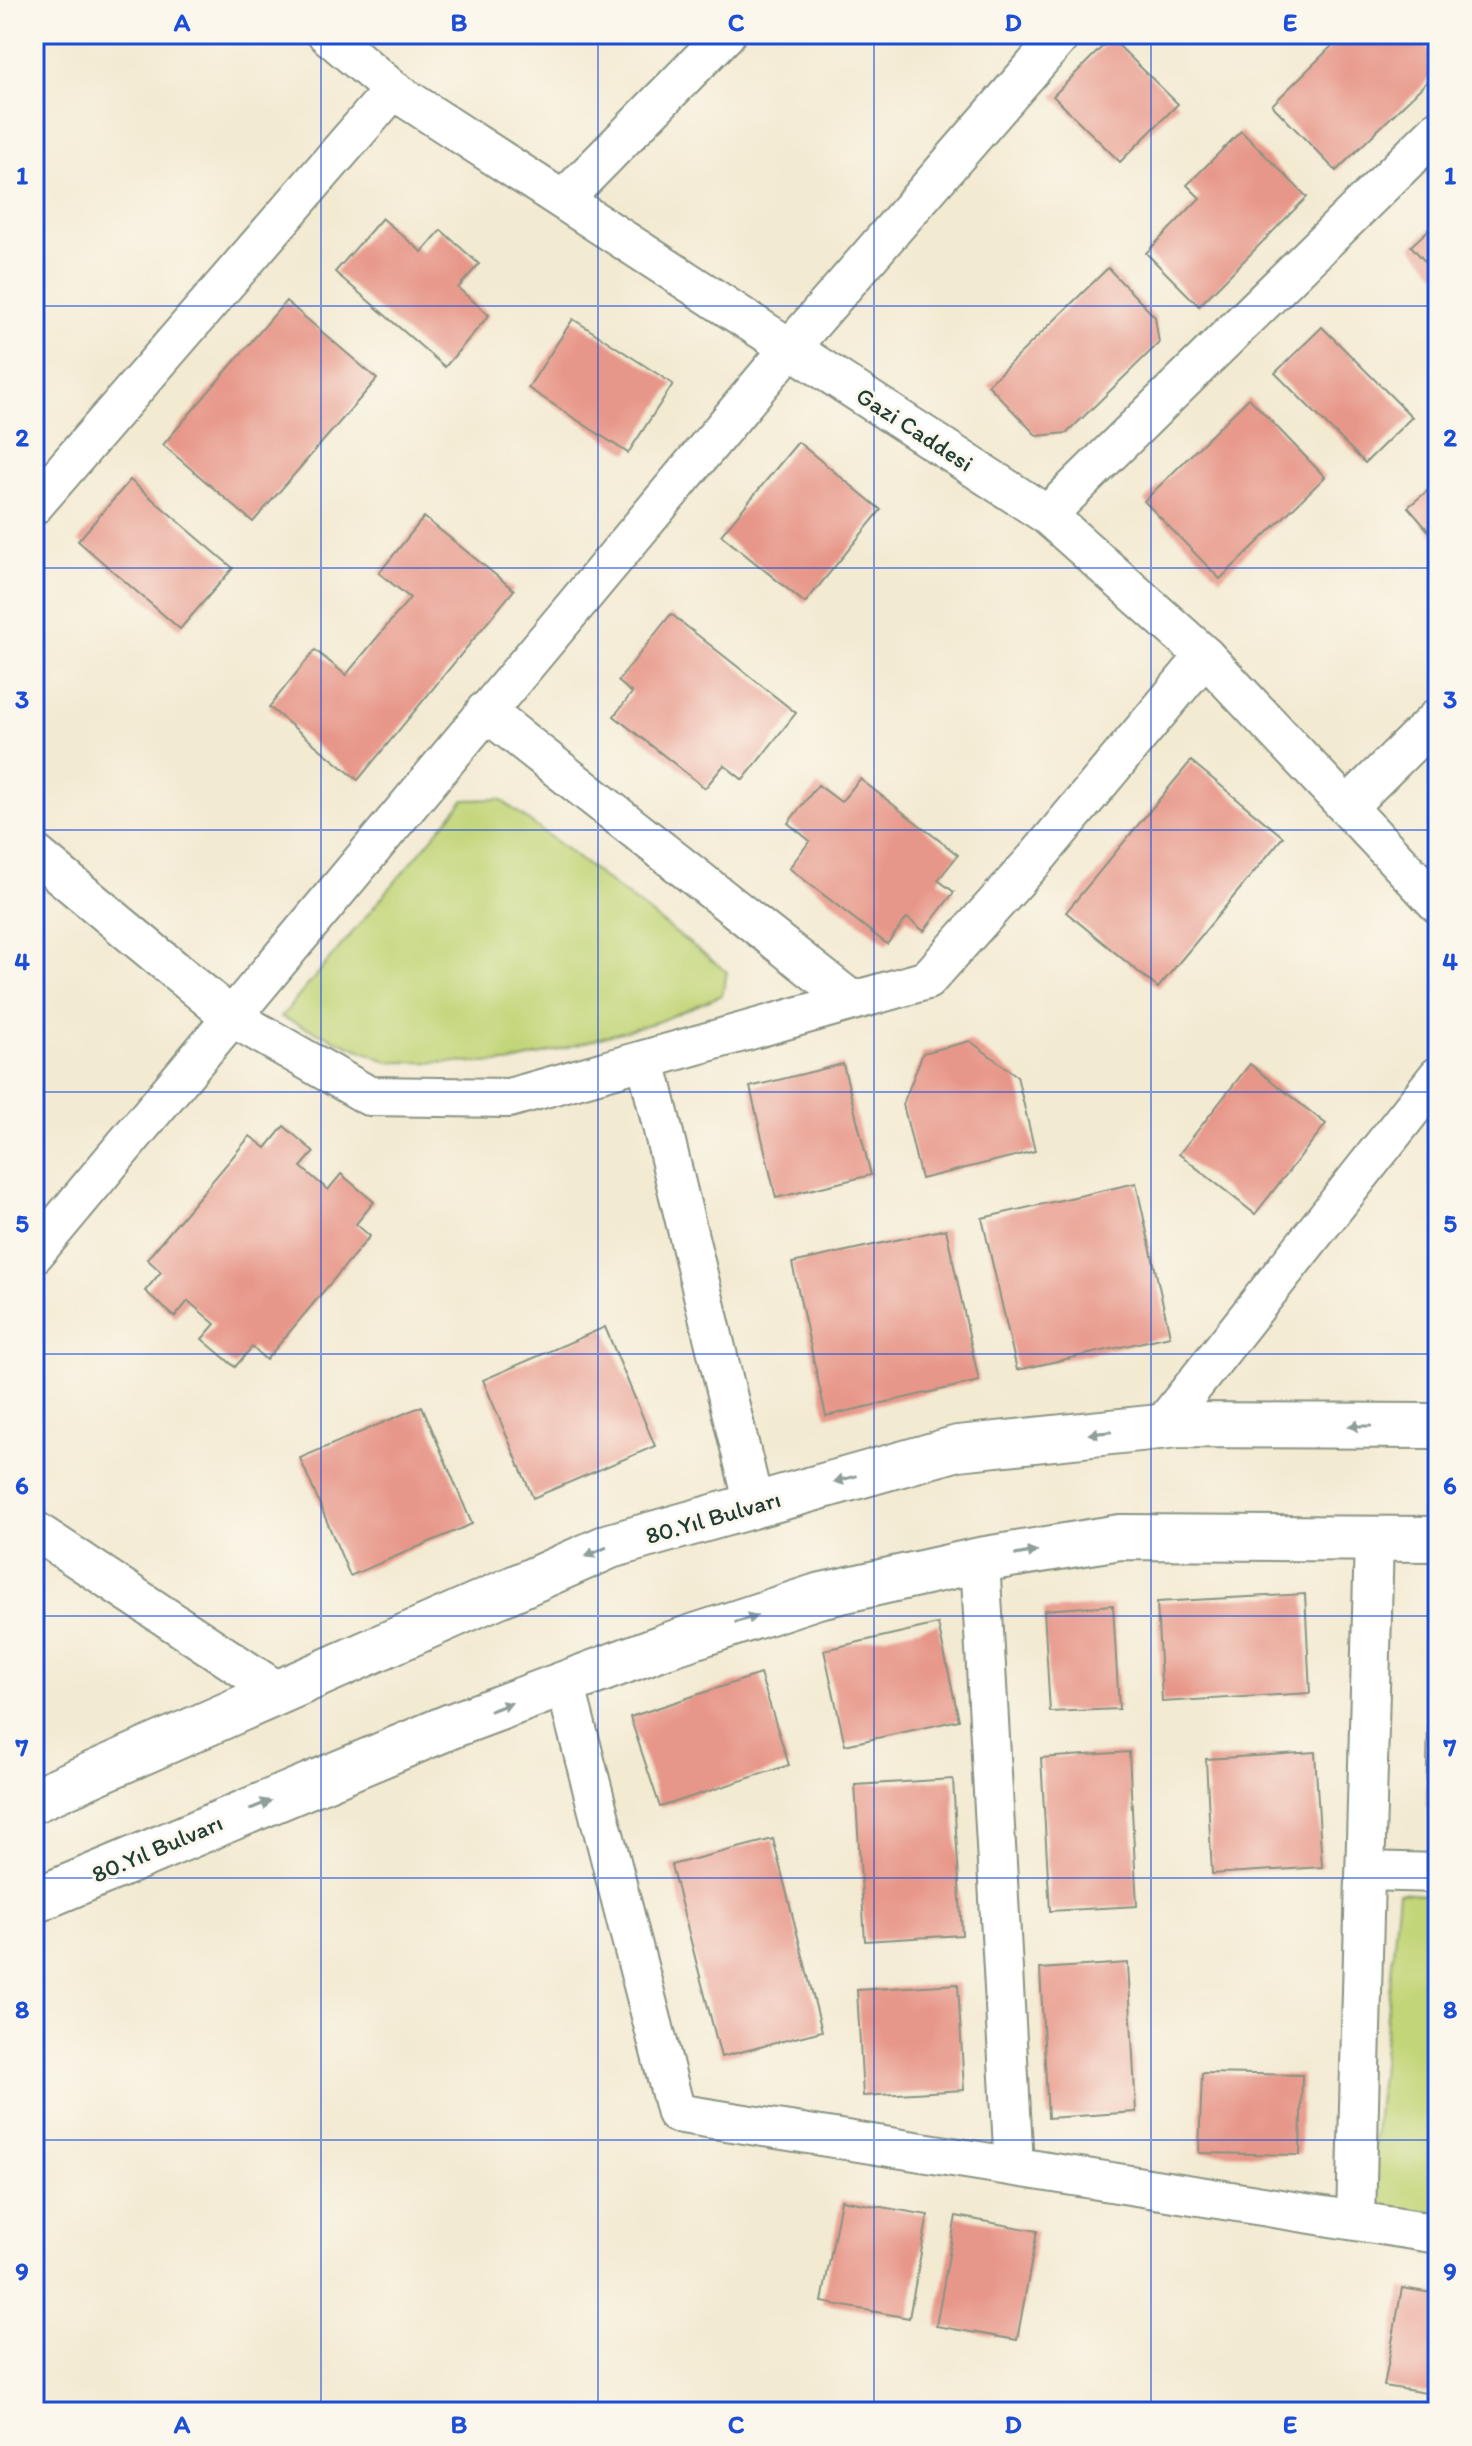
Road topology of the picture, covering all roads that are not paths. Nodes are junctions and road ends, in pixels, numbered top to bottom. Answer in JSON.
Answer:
{"nodes":[{"id":1,"x":327,"y":34,"type":"edge"},
{"id":2,"x":726,"y":34,"type":"edge"},
{"id":3,"x":1062,"y":34,"type":"edge"},
{"id":4,"x":393,"y":90,"type":"junction"},
{"id":5,"x":1438,"y":130,"type":"edge"},
{"id":6,"x":563,"y":200,"type":"junction"},
{"id":7,"x":790,"y":348,"type":"junction"},
{"id":8,"x":34,"y":505,"type":"edge"},
{"id":9,"x":1047,"y":515,"type":"junction"},
{"id":10,"x":1205,"y":656,"type":"junction"},
{"id":11,"x":485,"y":711,"type":"junction"},
{"id":12,"x":1438,"y":717,"type":"edge"},
{"id":13,"x":1347,"y":807,"type":"junction"},
{"id":14,"x":34,"y":853,"type":"edge"},
{"id":15,"x":1438,"y":904,"type":"edge"},
{"id":16,"x":851,"y":1000,"type":"junction"},
{"id":17,"x":230,"y":1016,"type":"junction"},
{"id":18,"x":646,"y":1060,"type":"junction"},
{"id":19,"x":1438,"y":1076,"type":"edge"},
{"id":20,"x":34,"y":1254,"type":"edge"},
{"id":21,"x":1438,"y":1426,"type":"edge"},
{"id":22,"x":1161,"y":1427,"type":"junction"},
{"id":23,"x":754,"y":1505,"type":"junction"},
{"id":24,"x":34,"y":1530,"type":"edge"},
{"id":25,"x":1374,"y":1538,"type":"junction"},
{"id":26,"x":1438,"y":1539,"type":"edge"},
{"id":27,"x":980,"y":1560,"type":"junction"},
{"id":28,"x":565,"y":1683,"type":"junction"},
{"id":29,"x":279,"y":1692,"type":"junction"},
{"id":30,"x":34,"y":1800,"type":"edge"},
{"id":31,"x":1366,"y":1871,"type":"junction"},
{"id":32,"x":1438,"y":1873,"type":"edge"},
{"id":33,"x":34,"y":1901,"type":"edge"},
{"id":34,"x":1014,"y":2166,"type":"junction"},
{"id":35,"x":1356,"y":2219,"type":"junction"},
{"id":36,"x":1438,"y":2234,"type":"edge"}],
"edges":[{"from":1,"to":4,"type":"street","name":"Gazi Caddesi"},
{"from":2,"to":6,"type":"street"},
{"from":3,"to":7,"type":"street"},
{"from":4,"to":6,"type":"street","name":"Gazi Caddesi"},
{"from":4,"to":8,"type":"street"},
{"from":5,"to":9,"type":"street"},
{"from":6,"to":7,"type":"street","name":"Gazi Caddesi"},
{"from":7,"to":9,"type":"street","name":"Gazi Caddesi"},
{"from":7,"to":11,"type":"street"},
{"from":9,"to":10,"type":"street","name":"Gazi Caddesi"},
{"from":10,"to":13,"type":"street","name":"Gazi Caddesi"},
{"from":10,"to":16,"type":"street"},
{"from":11,"to":16,"type":"street"},
{"from":11,"to":17,"type":"street"},
{"from":12,"to":13,"type":"street"},
{"from":13,"to":15,"type":"street","name":"Gazi Caddesi"},
{"from":14,"to":17,"type":"street"},
{"from":16,"to":18,"type":"street"},
{"from":17,"to":18,"type":"street"},
{"from":17,"to":20,"type":"street"},
{"from":18,"to":23,"type":"street"},
{"from":19,"to":22,"type":"street"},
{"from":21,"to":22,"type":"street","name":"80.Yıl Bulvarı","one_way":true},
{"from":22,"to":23,"type":"street","name":"80.Yıl Bulvarı","one_way":true},
{"from":23,"to":29,"type":"street","name":"80.Yıl Bulvarı","one_way":true},
{"from":24,"to":29,"type":"street"},
{"from":25,"to":26,"type":"street","name":"80.Yıl Bulvarı"},
{"from":27,"to":25,"type":"street","name":"80.Yıl Bulvarı","one_way":true},
{"from":25,"to":31,"type":"street"},
{"from":28,"to":27,"type":"street","name":"80.Yıl Bulvarı","one_way":true},
{"from":27,"to":34,"type":"street"},
{"from":33,"to":28,"type":"street","name":"80.Yıl Bulvarı","one_way":true},
{"from":28,"to":34,"type":"street"},
{"from":29,"to":30,"type":"street","name":"80.Yıl Bulvarı"},
{"from":31,"to":32,"type":"street"},
{"from":31,"to":35,"type":"street"},
{"from":34,"to":35,"type":"street"},
{"from":35,"to":36,"type":"street"}]}
